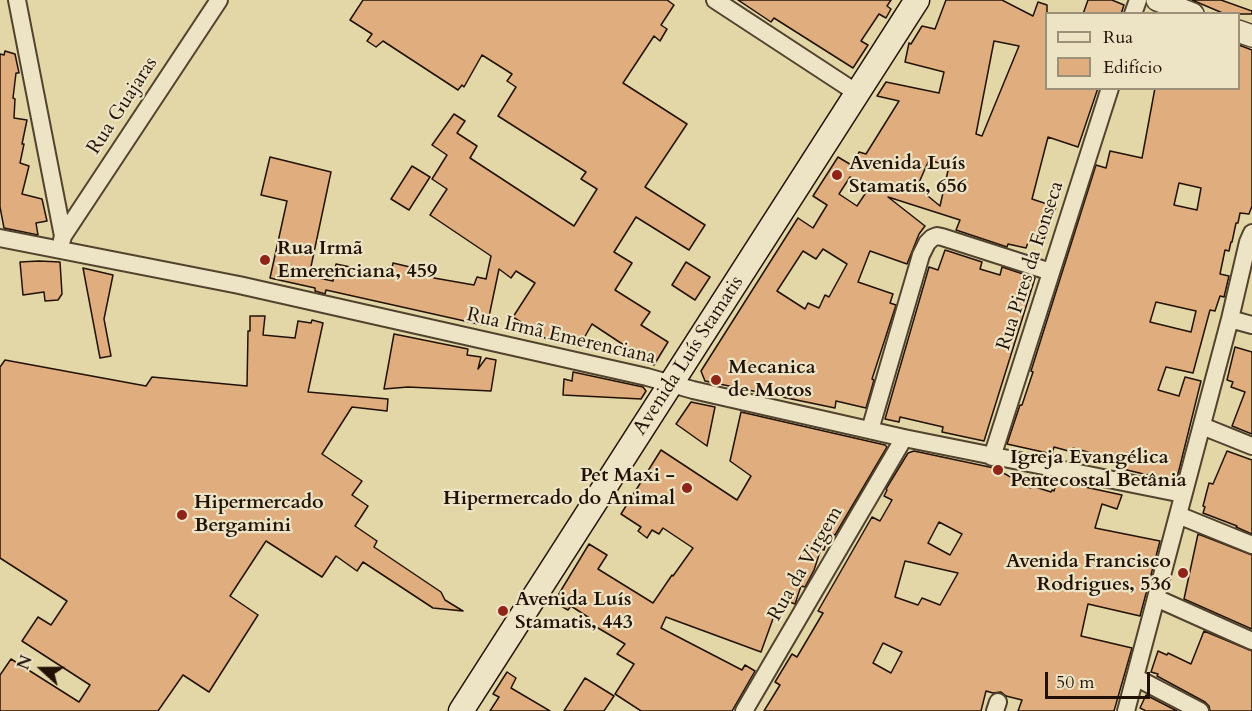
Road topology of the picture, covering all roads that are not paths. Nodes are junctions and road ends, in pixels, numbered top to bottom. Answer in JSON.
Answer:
{"nodes":[{"id":1,"x":18,"y":0,"type":"edge"},
{"id":2,"x":219,"y":0,"type":"edge"},
{"id":3,"x":715,"y":0,"type":"edge"},
{"id":4,"x":917,"y":0,"type":"edge"},
{"id":5,"x":1157,"y":0,"type":"edge"},
{"id":6,"x":1188,"y":12,"type":"edge"},
{"id":7,"x":1109,"y":90,"type":"edge"},
{"id":8,"x":857,"y":93,"type":"junction"},
{"id":9,"x":1252,"y":233,"type":"edge"},
{"id":10,"x":0,"y":238,"type":"edge"},
{"id":11,"x":62,"y":243,"type":"junction"},
{"id":12,"x":1051,"y":272,"type":"junction"},
{"id":13,"x":1230,"y":319,"type":"junction"},
{"id":14,"x":1252,"y":325,"type":"edge"},
{"id":15,"x":671,"y":383,"type":"junction"},
{"id":16,"x":1202,"y":426,"type":"junction"},
{"id":17,"x":870,"y":430,"type":"junction"},
{"id":18,"x":904,"y":438,"type":"junction"},
{"id":19,"x":1252,"y":446,"type":"edge"},
{"id":20,"x":992,"y":457,"type":"junction"},
{"id":21,"x":1184,"y":494,"type":"junction"},
{"id":22,"x":1178,"y":514,"type":"junction"},
{"id":23,"x":1252,"y":544,"type":"edge"},
{"id":24,"x":1156,"y":598,"type":"junction"},
{"id":25,"x":1252,"y":641,"type":"edge"},
{"id":26,"x":1135,"y":677,"type":"junction"},
{"id":27,"x":461,"y":711,"type":"edge"},
{"id":28,"x":744,"y":711,"type":"edge"},
{"id":29,"x":1126,"y":711,"type":"edge"},
{"id":30,"x":1200,"y":711,"type":"edge"}],
"edges":[{"from":1,"to":11,"type":"street"},
{"from":2,"to":11,"type":"street","name":"Rua Guajaras"},
{"from":3,"to":8,"type":"street"},
{"from":4,"to":8,"type":"main road","name":"Avenida Luís Stamatis"},
{"from":5,"to":6,"type":"street"},
{"from":7,"to":12,"type":"street","name":"Rua Pires da Fonseca"},
{"from":8,"to":15,"type":"main road","name":"Avenida Luís Stamatis"},
{"from":9,"to":13,"type":"street"},
{"from":10,"to":11,"type":"street","name":"Rua Irmã Emerenciana"},
{"from":11,"to":15,"type":"street","name":"Rua Irmã Emerenciana"},
{"from":12,"to":17,"type":"street"},
{"from":12,"to":20,"type":"street","name":"Rua Pires da Fonseca"},
{"from":13,"to":14,"type":"street"},
{"from":13,"to":16,"type":"street"},
{"from":15,"to":17,"type":"street","name":"Rua Irmã Emerenciana"},
{"from":15,"to":27,"type":"main road","name":"Avenida Luís Stamatis"},
{"from":16,"to":19,"type":"street"},
{"from":16,"to":21,"type":"street"},
{"from":17,"to":18,"type":"street","name":"Rua Irmã Emerenciana"},
{"from":18,"to":20,"type":"street","name":"Rua Irmã Emerenciana"},
{"from":18,"to":28,"type":"street","name":"Rua da Virgem"},
{"from":20,"to":21,"type":"street","name":"Rua Irmã Emerenciana"},
{"from":21,"to":22,"type":"street"},
{"from":22,"to":23,"type":"street"},
{"from":22,"to":24,"type":"street"},
{"from":24,"to":25,"type":"street"},
{"from":24,"to":26,"type":"street"},
{"from":26,"to":29,"type":"street"},
{"from":26,"to":30,"type":"street"}]}
